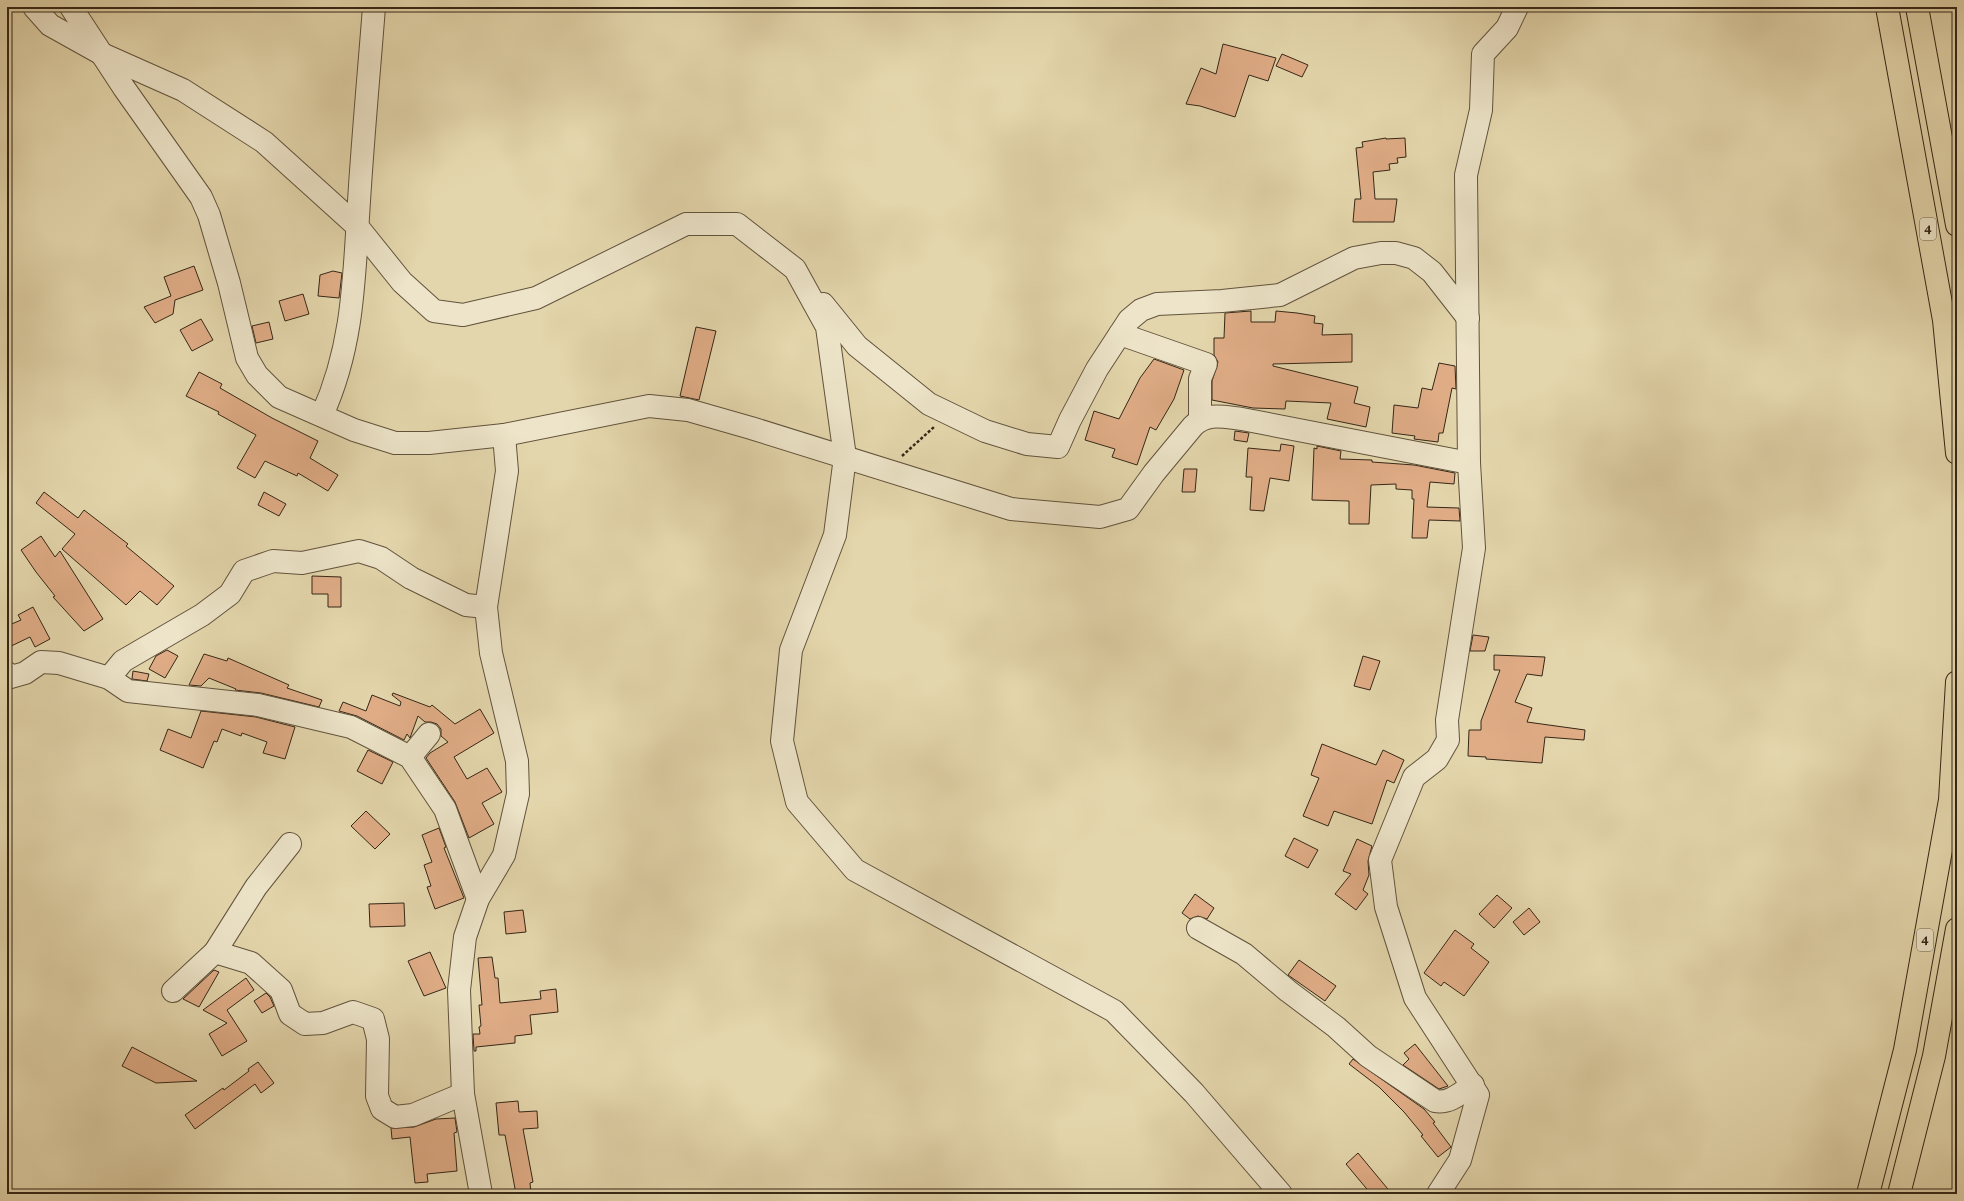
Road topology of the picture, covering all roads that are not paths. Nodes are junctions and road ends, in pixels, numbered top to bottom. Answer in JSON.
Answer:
{"nodes":[{"id":1,"x":34,"y":7,"type":"edge"},
{"id":2,"x":71,"y":7,"type":"edge"},
{"id":3,"x":374,"y":7,"type":"edge"},
{"id":4,"x":1517,"y":7,"type":"edge"},
{"id":5,"x":1887,"y":7,"type":"edge"},
{"id":6,"x":1917,"y":7,"type":"edge"},
{"id":7,"x":102,"y":54,"type":"junction"},
{"id":8,"x":1957,"y":225,"type":"edge"},
{"id":9,"x":357,"y":226,"type":"junction"},
{"id":10,"x":795,"y":269,"type":"junction"},
{"id":11,"x":1468,"y":318,"type":"junction"},
{"id":12,"x":1120,"y":334,"type":"junction"},
{"id":13,"x":322,"y":415,"type":"junction"},
{"id":14,"x":1200,"y":420,"type":"junction"},
{"id":15,"x":504,"y":435,"type":"junction"},
{"id":16,"x":1957,"y":452,"type":"edge"},
{"id":17,"x":845,"y":457,"type":"junction"},
{"id":18,"x":1469,"y":463,"type":"junction"},
{"id":19,"x":486,"y":607,"type":"junction"},
{"id":20,"x":7,"y":673,"type":"edge"},
{"id":21,"x":109,"y":678,"type":"junction"},
{"id":22,"x":1957,"y":682,"type":"edge"},
{"id":23,"x":429,"y":734,"type":"dead end"},
{"id":24,"x":410,"y":757,"type":"junction"},
{"id":25,"x":290,"y":844,"type":"dead end"},
{"id":26,"x":478,"y":899,"type":"junction"},
{"id":27,"x":1198,"y":928,"type":"dead end"},
{"id":28,"x":1957,"y":929,"type":"edge"},
{"id":29,"x":215,"y":952,"type":"junction"},
{"id":30,"x":173,"y":991,"type":"dead end"},
{"id":31,"x":1472,"y":1086,"type":"junction"},
{"id":32,"x":463,"y":1094,"type":"junction"},
{"id":33,"x":481,"y":1194,"type":"edge"},
{"id":34,"x":1281,"y":1194,"type":"edge"},
{"id":35,"x":1438,"y":1194,"type":"edge"},
{"id":36,"x":1868,"y":1194,"type":"edge"},
{"id":37,"x":1899,"y":1194,"type":"edge"}],
"edges":[{"from":1,"to":7,"type":"street"},
{"from":2,"to":7,"type":"street"},
{"from":3,"to":9,"type":"street"},
{"from":4,"to":11,"type":"street"},
{"from":5,"to":16,"type":"highway","number":"4"},
{"from":6,"to":8,"type":"highway","number":"4"},
{"from":7,"to":9,"type":"street"},
{"from":7,"to":13,"type":"street"},
{"from":9,"to":10,"type":"street"},
{"from":9,"to":13,"type":"street"},
{"from":10,"to":12,"type":"street"},
{"from":10,"to":17,"type":"street"},
{"from":11,"to":12,"type":"street"},
{"from":11,"to":18,"type":"street"},
{"from":12,"to":14,"type":"street"},
{"from":13,"to":15,"type":"street"},
{"from":14,"to":17,"type":"street"},
{"from":14,"to":18,"type":"street"},
{"from":15,"to":17,"type":"street"},
{"from":15,"to":19,"type":"street"},
{"from":17,"to":34,"type":"street"},
{"from":18,"to":31,"type":"street"},
{"from":19,"to":21,"type":"street"},
{"from":19,"to":26,"type":"street"},
{"from":20,"to":21,"type":"street"},
{"from":21,"to":24,"type":"street"},
{"from":22,"to":36,"type":"highway","number":"4"},
{"from":23,"to":24,"type":"street"},
{"from":24,"to":26,"type":"street"},
{"from":25,"to":29,"type":"street"},
{"from":26,"to":32,"type":"street"},
{"from":27,"to":31,"type":"street"},
{"from":28,"to":37,"type":"highway","number":"4"},
{"from":29,"to":30,"type":"street"},
{"from":29,"to":32,"type":"street"},
{"from":31,"to":35,"type":"street"},
{"from":32,"to":33,"type":"street"}]}
